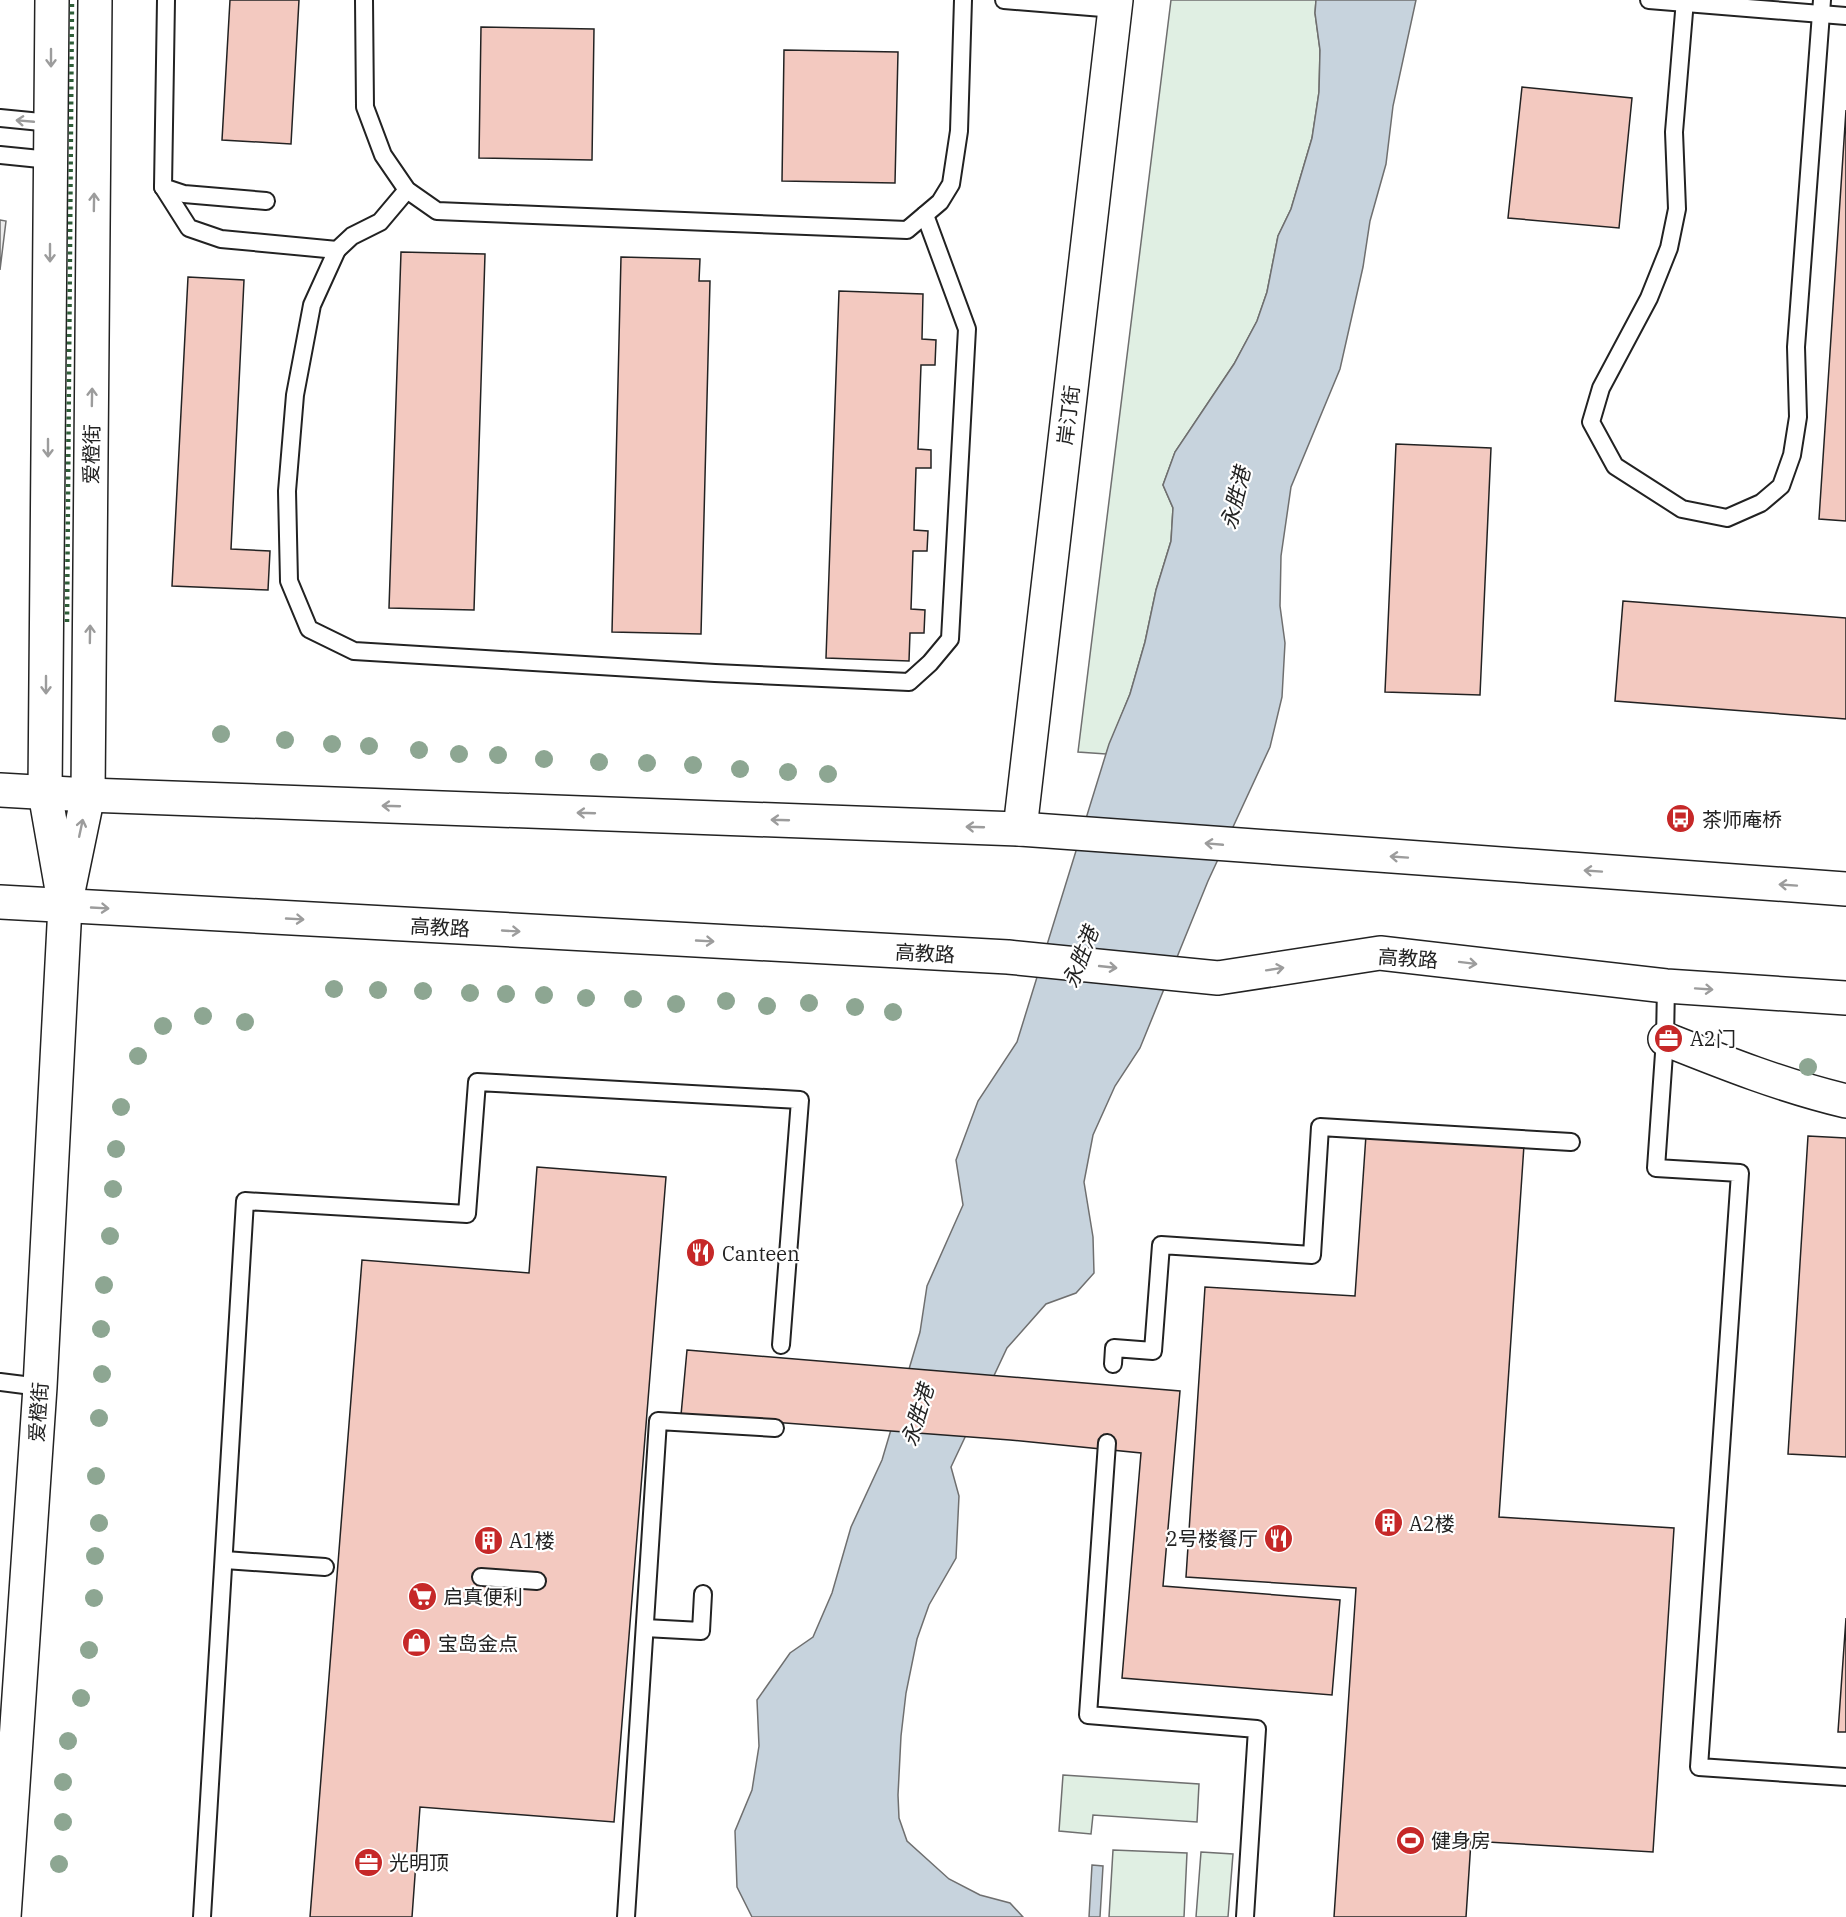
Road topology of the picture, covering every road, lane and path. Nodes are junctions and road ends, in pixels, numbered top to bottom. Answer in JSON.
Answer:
{"nodes":[{"id":1,"x":52,"y":0,"type":"edge"},
{"id":2,"x":95,"y":0,"type":"edge"},
{"id":3,"x":166,"y":0,"type":"edge"},
{"id":4,"x":364,"y":0,"type":"edge"},
{"id":5,"x":963,"y":0,"type":"edge"},
{"id":6,"x":1004,"y":0,"type":"edge"},
{"id":7,"x":1649,"y":0,"type":"edge"},
{"id":8,"x":1684,"y":1,"type":"edge"},
{"id":9,"x":1115,"y":4,"type":"edge"},
{"id":10,"x":1821,"y":7,"type":"edge"},
{"id":11,"x":1846,"y":16,"type":"edge"},
{"id":12,"x":0,"y":118,"type":"edge"},
{"id":13,"x":51,"y":123,"type":"junction"},
{"id":14,"x":0,"y":155,"type":"edge"},
{"id":15,"x":50,"y":160,"type":"junction"},
{"id":16,"x":164,"y":187,"type":"junction"},
{"id":17,"x":406,"y":190,"type":"junction"},
{"id":18,"x":266,"y":201,"type":"dead end"},
{"id":19,"x":925,"y":215,"type":"junction"},
{"id":20,"x":337,"y":250,"type":"junction"},
{"id":21,"x":0,"y":790,"type":"edge"},
{"id":22,"x":45,"y":793,"type":"junction"},
{"id":23,"x":88,"y":795,"type":"junction"},
{"id":24,"x":1020,"y":829,"type":"junction"},
{"id":25,"x":1846,"y":890,"type":"edge"},
{"id":26,"x":0,"y":902,"type":"edge"},
{"id":27,"x":65,"y":906,"type":"junction"},
{"id":28,"x":1666,"y":986,"type":"junction"},
{"id":29,"x":1846,"y":998,"type":"edge"},
{"id":30,"x":1665,"y":1039,"type":"junction"},
{"id":31,"x":1846,"y":1101,"type":"edge"},
{"id":32,"x":1571,"y":1142,"type":"dead end"},
{"id":33,"x":781,"y":1345,"type":"dead end"},
{"id":34,"x":1113,"y":1364,"type":"dead end"},
{"id":35,"x":0,"y":1382,"type":"edge"},
{"id":36,"x":40,"y":1387,"type":"junction"},
{"id":37,"x":775,"y":1428,"type":"dead end"},
{"id":38,"x":1107,"y":1443,"type":"dead end"},
{"id":39,"x":225,"y":1560,"type":"junction"},
{"id":40,"x":326,"y":1567,"type":"dead end"},
{"id":41,"x":481,"y":1577,"type":"dead end"},
{"id":42,"x":537,"y":1581,"type":"dead end"},
{"id":43,"x":703,"y":1594,"type":"dead end"},
{"id":44,"x":645,"y":1628,"type":"junction"},
{"id":45,"x":1846,"y":1777,"type":"edge"},
{"id":46,"x":4,"y":1917,"type":"edge"},
{"id":47,"x":202,"y":1917,"type":"edge"},
{"id":48,"x":626,"y":1917,"type":"edge"},
{"id":49,"x":1245,"y":1917,"type":"edge"}],
"edges":[{"from":1,"to":13,"type":"street","name":"爱橙街","one_way":true},
{"from":23,"to":2,"type":"street","name":"爱橙街","one_way":true},
{"from":3,"to":16,"type":"lane"},
{"from":4,"to":17,"type":"lane"},
{"from":5,"to":19,"type":"lane"},
{"from":6,"to":9,"type":"lane"},
{"from":7,"to":8,"type":"lane"},
{"from":8,"to":10,"type":"lane"},
{"from":8,"to":10,"type":"lane"},
{"from":9,"to":24,"type":"street","name":"岸汀街"},
{"from":10,"to":11,"type":"lane"},
{"from":13,"to":12,"type":"lane","one_way":true},
{"from":13,"to":15,"type":"street","name":"爱橙街"},
{"from":14,"to":15,"type":"lane"},
{"from":15,"to":22,"type":"street","name":"爱橙街","one_way":true},
{"from":16,"to":18,"type":"lane"},
{"from":16,"to":20,"type":"lane"},
{"from":17,"to":19,"type":"lane"},
{"from":17,"to":20,"type":"lane"},
{"from":19,"to":20,"type":"lane"},
{"from":21,"to":22,"type":"street"},
{"from":22,"to":23,"type":"street"},
{"from":22,"to":27,"type":"street","name":"爱橙街"},
{"from":24,"to":23,"type":"street","one_way":true},
{"from":27,"to":23,"type":"street","name":"爱橙街","one_way":true},
{"from":25,"to":24,"type":"street","one_way":true},
{"from":26,"to":27,"type":"street","name":"高教路"},
{"from":27,"to":28,"type":"street","name":"高教路","one_way":true},
{"from":27,"to":36,"type":"street","name":"爱橙街"},
{"from":28,"to":29,"type":"street","name":"高教路","one_way":true},
{"from":28,"to":30,"type":"lane"},
{"from":30,"to":31,"type":"street"},
{"from":30,"to":45,"type":"lane"},
{"from":32,"to":34,"type":"lane"},
{"from":33,"to":39,"type":"lane"},
{"from":35,"to":36,"type":"lane"},
{"from":36,"to":46,"type":"street","name":"爱橙街"},
{"from":37,"to":44,"type":"lane"},
{"from":38,"to":49,"type":"lane"},
{"from":39,"to":40,"type":"lane"},
{"from":39,"to":47,"type":"lane"},
{"from":41,"to":42,"type":"lane"},
{"from":43,"to":44,"type":"lane"},
{"from":44,"to":48,"type":"lane"}]}
